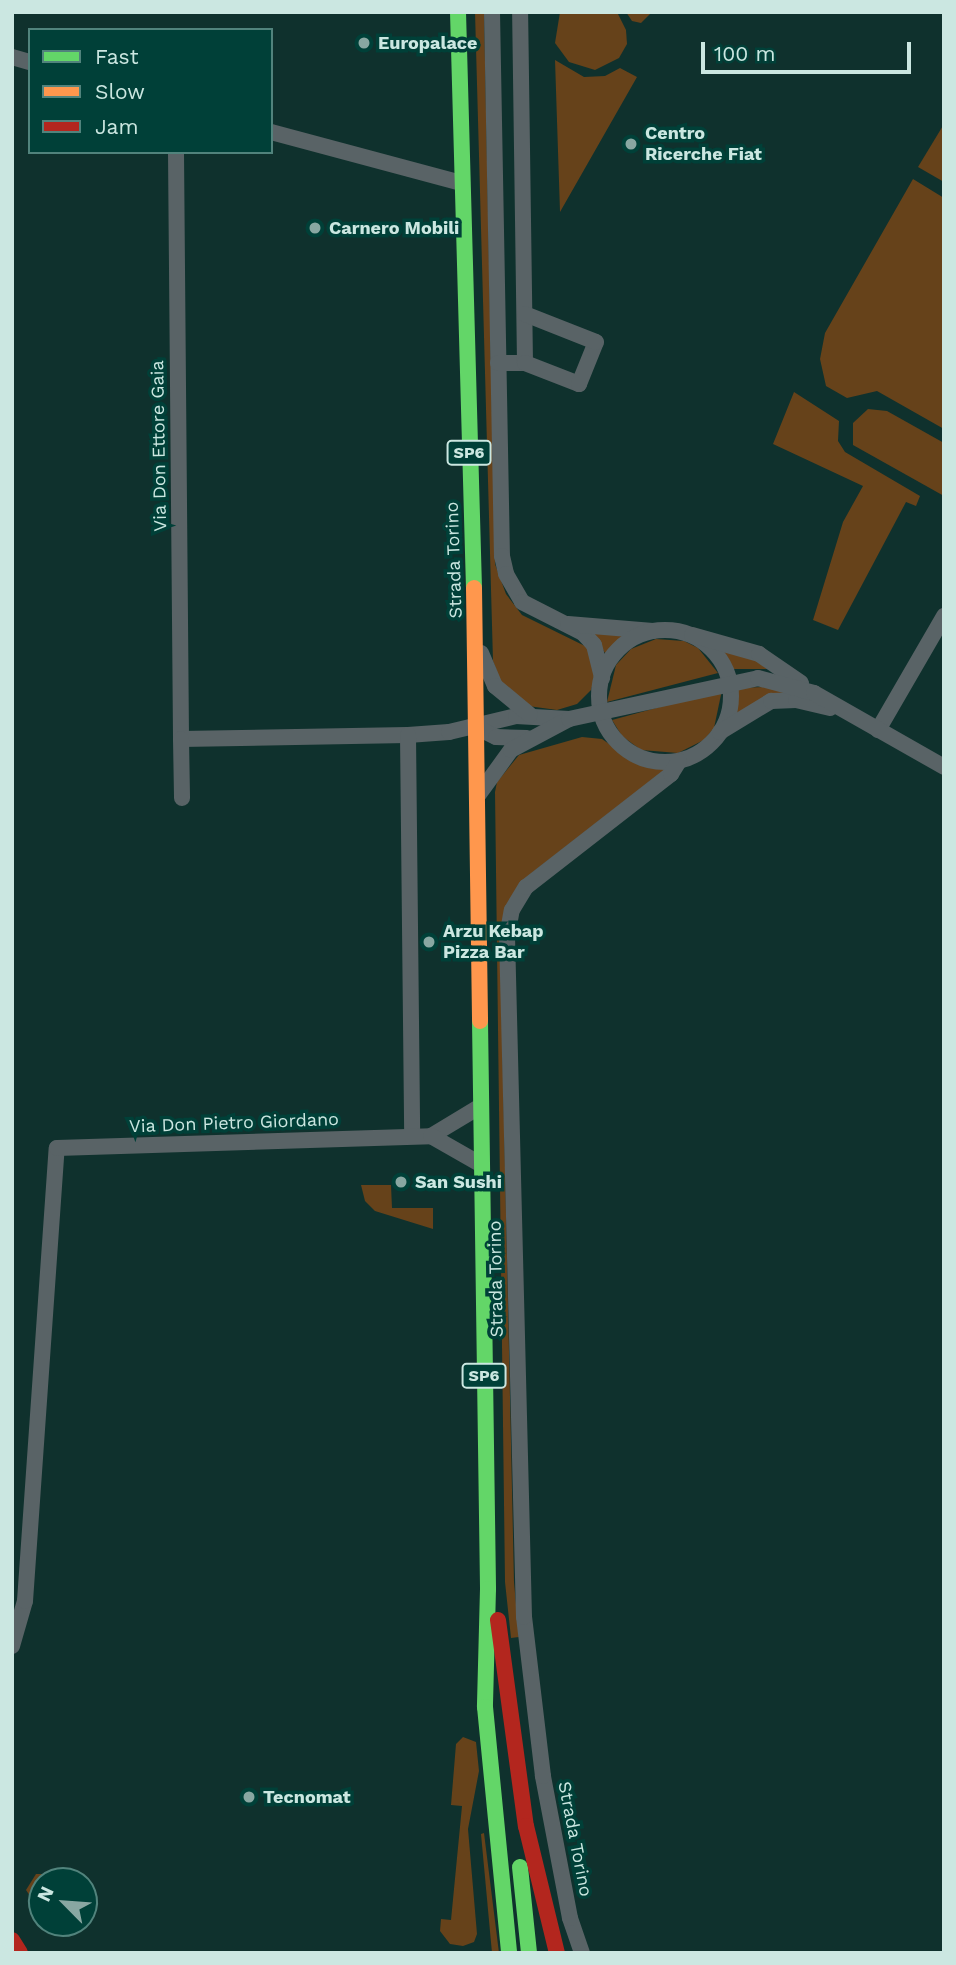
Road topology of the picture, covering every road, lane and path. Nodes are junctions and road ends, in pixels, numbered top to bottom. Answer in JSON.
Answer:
{"nodes":[{"id":1,"x":458,"y":12,"type":"edge"},
{"id":2,"x":492,"y":12,"type":"edge"},
{"id":3,"x":520,"y":12,"type":"edge"},
{"id":4,"x":273,"y":133,"type":"edge"},
{"id":5,"x":176,"y":154,"type":"edge"},
{"id":6,"x":462,"y":183,"type":"junction"},
{"id":7,"x":497,"y":294,"type":"junction"},
{"id":8,"x":525,"y":294,"type":"junction"},
{"id":9,"x":525,"y":314,"type":"junction"},
{"id":10,"x":498,"y":363,"type":"junction"},
{"id":11,"x":525,"y":363,"type":"junction"},
{"id":12,"x":944,"y":616,"type":"edge"},
{"id":13,"x":565,"y":624,"type":"junction"},
{"id":14,"x":655,"y":631,"type":"junction"},
{"id":15,"x":687,"y":634,"type":"junction"},
{"id":16,"x":475,"y":636,"type":"junction"},
{"id":17,"x":602,"y":678,"type":"junction"},
{"id":18,"x":729,"y":681,"type":"junction"},
{"id":19,"x":814,"y":693,"type":"junction"},
{"id":20,"x":601,"y":711,"type":"junction"},
{"id":21,"x":849,"y":713,"type":"junction"},
{"id":22,"x":533,"y":716,"type":"junction"},
{"id":23,"x":569,"y":719,"type":"junction"},
{"id":24,"x":476,"y":727,"type":"junction"},
{"id":25,"x":878,"y":730,"type":"junction"},
{"id":26,"x":720,"y":732,"type":"junction"},
{"id":27,"x":408,"y":735,"type":"junction"},
{"id":28,"x":532,"y":738,"type":"junction"},
{"id":29,"x":181,"y":739,"type":"junction"},
{"id":30,"x":679,"y":761,"type":"junction"},
{"id":31,"x":944,"y":767,"type":"edge"},
{"id":32,"x":182,"y":798,"type":"dead end"},
{"id":33,"x":477,"y":798,"type":"junction"},
{"id":34,"x":479,"y":1107,"type":"junction"},
{"id":35,"x":412,"y":1136,"type":"junction"},
{"id":36,"x":431,"y":1136,"type":"junction"},
{"id":37,"x":480,"y":1164,"type":"junction"},
{"id":38,"x":488,"y":1589,"type":"junction"},
{"id":39,"x":12,"y":1646,"type":"edge"},
{"id":40,"x":12,"y":1940,"type":"edge"},
{"id":41,"x":20,"y":1953,"type":"edge"},
{"id":42,"x":509,"y":1953,"type":"edge"},
{"id":43,"x":529,"y":1953,"type":"edge"},
{"id":44,"x":556,"y":1953,"type":"edge"},
{"id":45,"x":582,"y":1953,"type":"edge"}],
"edges":[{"from":1,"to":6,"type":"main road","name":"Strada Torino","number":"SP6"},
{"from":2,"to":7,"type":"street"},
{"from":3,"to":8,"type":"street"},
{"from":4,"to":6,"type":"street"},
{"from":5,"to":29,"type":"street","name":"Via Don Ettore Gaia"},
{"from":6,"to":16,"type":"main road","name":"Strada Torino","number":"SP6"},
{"from":7,"to":8,"type":"street"},
{"from":7,"to":10,"type":"street"},
{"from":8,"to":9,"type":"street"},
{"from":9,"to":11,"type":"street"},
{"from":9,"to":11,"type":"street"},
{"from":10,"to":11,"type":"street"},
{"from":10,"to":13,"type":"street"},
{"from":12,"to":25,"type":"street"},
{"from":13,"to":14,"type":"street"},
{"from":13,"to":17,"type":"street"},
{"from":14,"to":15,"type":"street"},
{"from":14,"to":17,"type":"street"},
{"from":15,"to":18,"type":"street"},
{"from":15,"to":19,"type":"street"},
{"from":16,"to":22,"type":"street"},
{"from":16,"to":24,"type":"main road","name":"Strada Torino","number":"SP6"},
{"from":17,"to":20,"type":"street"},
{"from":18,"to":19,"type":"street"},
{"from":18,"to":20,"type":"street"},
{"from":18,"to":26,"type":"street"},
{"from":19,"to":21,"type":"street"},
{"from":20,"to":23,"type":"street"},
{"from":20,"to":30,"type":"street"},
{"from":21,"to":25,"type":"street"},
{"from":21,"to":26,"type":"street"},
{"from":22,"to":23,"type":"street"},
{"from":22,"to":24,"type":"street"},
{"from":23,"to":28,"type":"street"},
{"from":24,"to":27,"type":"street"},
{"from":24,"to":28,"type":"street"},
{"from":24,"to":33,"type":"main road","name":"Strada Torino","number":"SP6"},
{"from":25,"to":31,"type":"street"},
{"from":26,"to":30,"type":"street","name":"Strada Torino"},
{"from":27,"to":29,"type":"street"},
{"from":27,"to":35,"type":"street"},
{"from":28,"to":33,"type":"street"},
{"from":29,"to":32,"type":"street","name":"Via Don Ettore Gaia"},
{"from":30,"to":45,"type":"street","name":"Strada Torino"},
{"from":33,"to":34,"type":"main road","name":"Strada Torino","number":"SP6"},
{"from":34,"to":36,"type":"street"},
{"from":34,"to":37,"type":"main road","name":"Strada Torino","number":"SP6"},
{"from":35,"to":36,"type":"street"},
{"from":35,"to":39,"type":"street","name":"Via Don Pietro Giordano"},
{"from":36,"to":37,"type":"street"},
{"from":37,"to":38,"type":"main road","name":"Strada Torino","number":"SP6"},
{"from":38,"to":42,"type":"main road","name":"Strada Torino","number":"SP6"},
{"from":38,"to":43,"type":"main road","name":"Strada Torino","number":"SP6"},
{"from":38,"to":44,"type":"main road","number":"SP6"},
{"from":40,"to":41,"type":"main road"}]}
